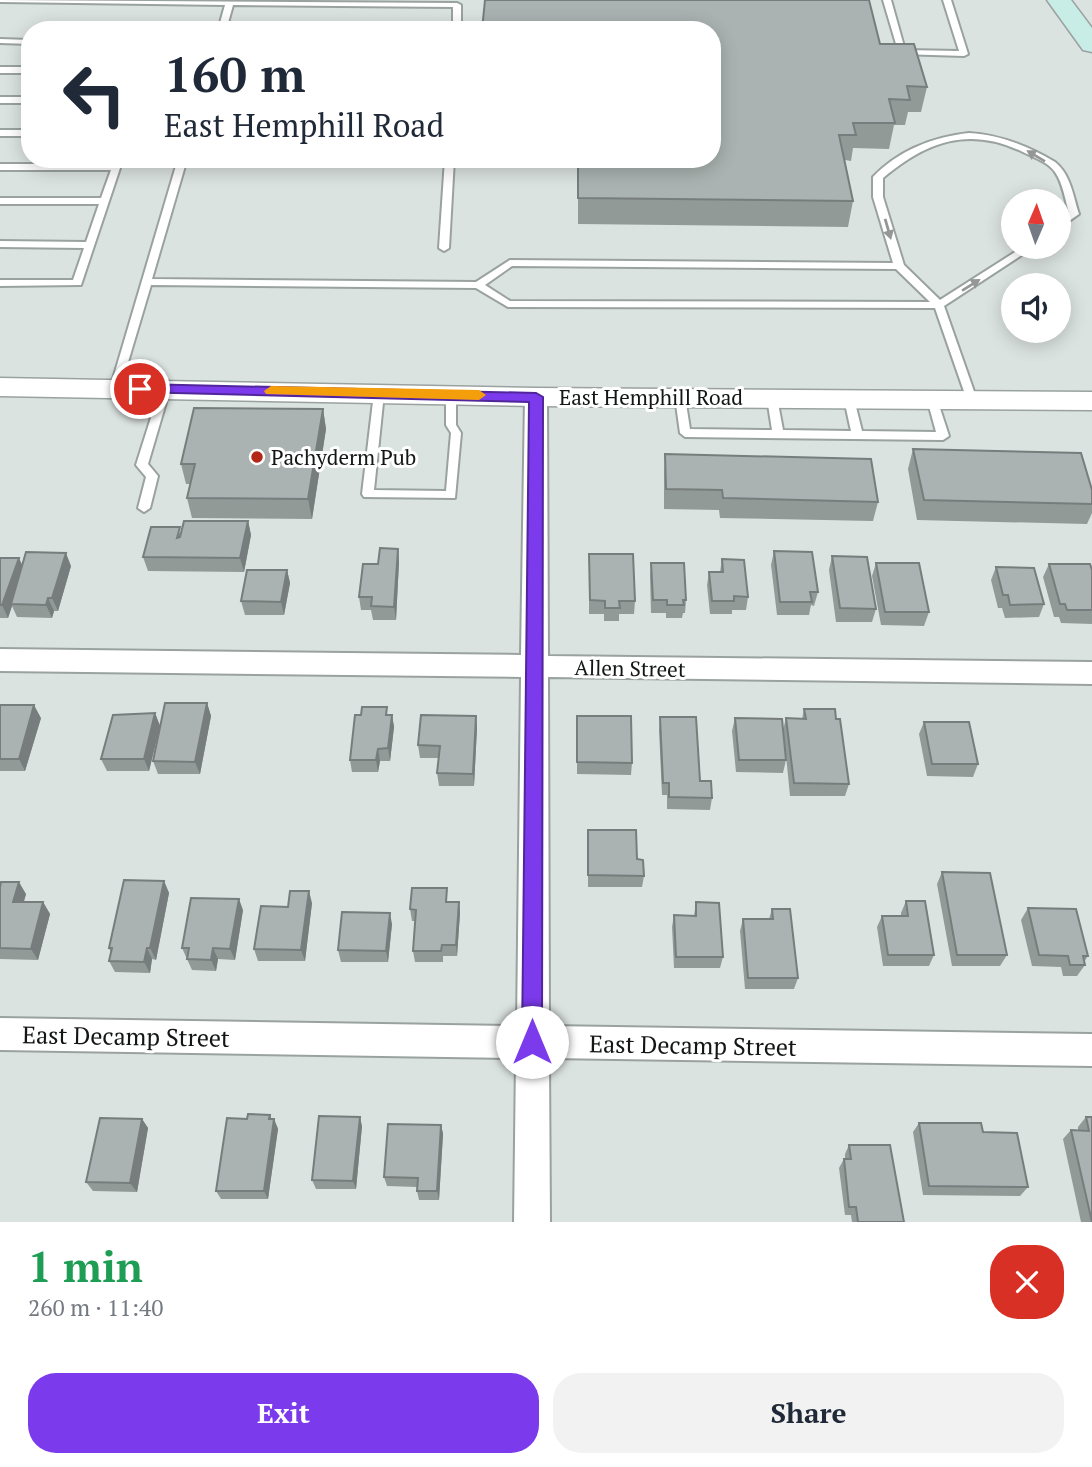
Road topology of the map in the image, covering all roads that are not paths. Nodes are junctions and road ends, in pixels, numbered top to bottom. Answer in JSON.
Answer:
{"nodes":[{"id":1,"x":0,"y":0,"type":"edge"},
{"id":2,"x":887,"y":0,"type":"edge"},
{"id":3,"x":947,"y":0,"type":"edge"},
{"id":4,"x":1059,"y":0,"type":"edge"},
{"id":5,"x":230,"y":2,"type":"junction"},
{"id":6,"x":225,"y":21,"type":"edge"},
{"id":7,"x":457,"y":21,"type":"edge"},
{"id":8,"x":0,"y":41,"type":"edge"},
{"id":9,"x":21,"y":42,"type":"edge"},
{"id":10,"x":1092,"y":44,"type":"edge"},
{"id":11,"x":0,"y":70,"type":"edge"},
{"id":12,"x":21,"y":70,"type":"edge"},
{"id":13,"x":0,"y":100,"type":"edge"},
{"id":14,"x":21,"y":100,"type":"edge"},
{"id":15,"x":0,"y":133,"type":"edge"},
{"id":16,"x":21,"y":133,"type":"edge"},
{"id":17,"x":21,"y":166,"type":"edge"},
{"id":18,"x":0,"y":167,"type":"edge"},
{"id":19,"x":115,"y":168,"type":"edge"},
{"id":20,"x":180,"y":168,"type":"edge"},
{"id":21,"x":449,"y":168,"type":"edge"},
{"id":22,"x":1065,"y":189,"type":"edge"},
{"id":23,"x":0,"y":201,"type":"edge"},
{"id":24,"x":105,"y":201,"type":"junction"},
{"id":25,"x":0,"y":244,"type":"edge"},
{"id":26,"x":90,"y":245,"type":"junction"},
{"id":27,"x":444,"y":248,"type":"dead end"},
{"id":28,"x":1010,"y":259,"type":"edge"},
{"id":29,"x":899,"y":266,"type":"junction"},
{"id":30,"x":147,"y":282,"type":"junction"},
{"id":31,"x":0,"y":283,"type":"edge"},
{"id":32,"x":478,"y":285,"type":"junction"},
{"id":33,"x":939,"y":305,"type":"junction"},
{"id":34,"x":0,"y":387,"type":"edge"},
{"id":35,"x":116,"y":389,"type":"junction"},
{"id":36,"x":165,"y":389,"type":"junction"},
{"id":37,"x":379,"y":393,"type":"junction"},
{"id":38,"x":451,"y":394,"type":"junction"},
{"id":39,"x":536,"y":397,"type":"junction"},
{"id":40,"x":681,"y":397,"type":"junction"},
{"id":41,"x":772,"y":398,"type":"junction"},
{"id":42,"x":849,"y":399,"type":"junction"},
{"id":43,"x":932,"y":400,"type":"junction"},
{"id":44,"x":972,"y":400,"type":"junction"},
{"id":45,"x":1092,"y":401,"type":"edge"},
{"id":46,"x":778,"y":434,"type":"junction"},
{"id":47,"x":857,"y":435,"type":"junction"},
{"id":48,"x":144,"y":508,"type":"dead end"},
{"id":49,"x":0,"y":660,"type":"edge"},
{"id":50,"x":535,"y":667,"type":"junction"},
{"id":51,"x":1092,"y":673,"type":"edge"},
{"id":52,"x":0,"y":1034,"type":"edge"},
{"id":53,"x":532,"y":1042,"type":"junction"},
{"id":54,"x":1092,"y":1050,"type":"edge"},
{"id":55,"x":532,"y":1222,"type":"edge"}],
"edges":[{"from":1,"to":5,"type":"lane"},
{"from":2,"to":3,"type":"lane"},
{"from":4,"to":10,"type":"main road"},
{"from":5,"to":6,"type":"lane"},
{"from":5,"to":7,"type":"lane"},
{"from":8,"to":9,"type":"lane"},
{"from":11,"to":12,"type":"lane"},
{"from":13,"to":14,"type":"lane"},
{"from":15,"to":16,"type":"lane"},
{"from":17,"to":18,"type":"lane"},
{"from":19,"to":24,"type":"lane"},
{"from":20,"to":30,"type":"lane"},
{"from":21,"to":27,"type":"lane"},
{"from":22,"to":29,"type":"lane","one_way":true},
{"from":23,"to":24,"type":"lane"},
{"from":24,"to":26,"type":"lane"},
{"from":25,"to":26,"type":"lane"},
{"from":26,"to":31,"type":"lane"},
{"from":33,"to":28,"type":"lane","one_way":true},
{"from":29,"to":32,"type":"lane"},
{"from":29,"to":33,"type":"lane"},
{"from":30,"to":32,"type":"lane"},
{"from":30,"to":35,"type":"lane"},
{"from":32,"to":33,"type":"lane"},
{"from":33,"to":44,"type":"lane"},
{"from":34,"to":35,"type":"street","name":"East Hemphill Road"},
{"from":35,"to":36,"type":"street","name":"East Hemphill Road"},
{"from":36,"to":37,"type":"street","name":"East Hemphill Road"},
{"from":36,"to":48,"type":"lane"},
{"from":37,"to":38,"type":"street","name":"East Hemphill Road"},
{"from":37,"to":38,"type":"lane"},
{"from":38,"to":39,"type":"street","name":"East Hemphill Road"},
{"from":39,"to":40,"type":"street","name":"East Hemphill Road"},
{"from":39,"to":50,"type":"street"},
{"from":40,"to":41,"type":"street","name":"East Hemphill Road"},
{"from":40,"to":46,"type":"lane"},
{"from":41,"to":42,"type":"street","name":"East Hemphill Road"},
{"from":41,"to":46,"type":"lane"},
{"from":42,"to":43,"type":"street","name":"East Hemphill Road"},
{"from":42,"to":47,"type":"lane"},
{"from":43,"to":44,"type":"street","name":"East Hemphill Road"},
{"from":43,"to":47,"type":"lane"},
{"from":44,"to":45,"type":"street","name":"East Hemphill Road"},
{"from":46,"to":47,"type":"lane"},
{"from":49,"to":50,"type":"street","name":"Allen Street"},
{"from":50,"to":51,"type":"street","name":"Allen Street"},
{"from":50,"to":53,"type":"street"},
{"from":52,"to":53,"type":"street","name":"East Decamp Street"},
{"from":53,"to":54,"type":"street","name":"East Decamp Street"},
{"from":53,"to":55,"type":"street"}]}
